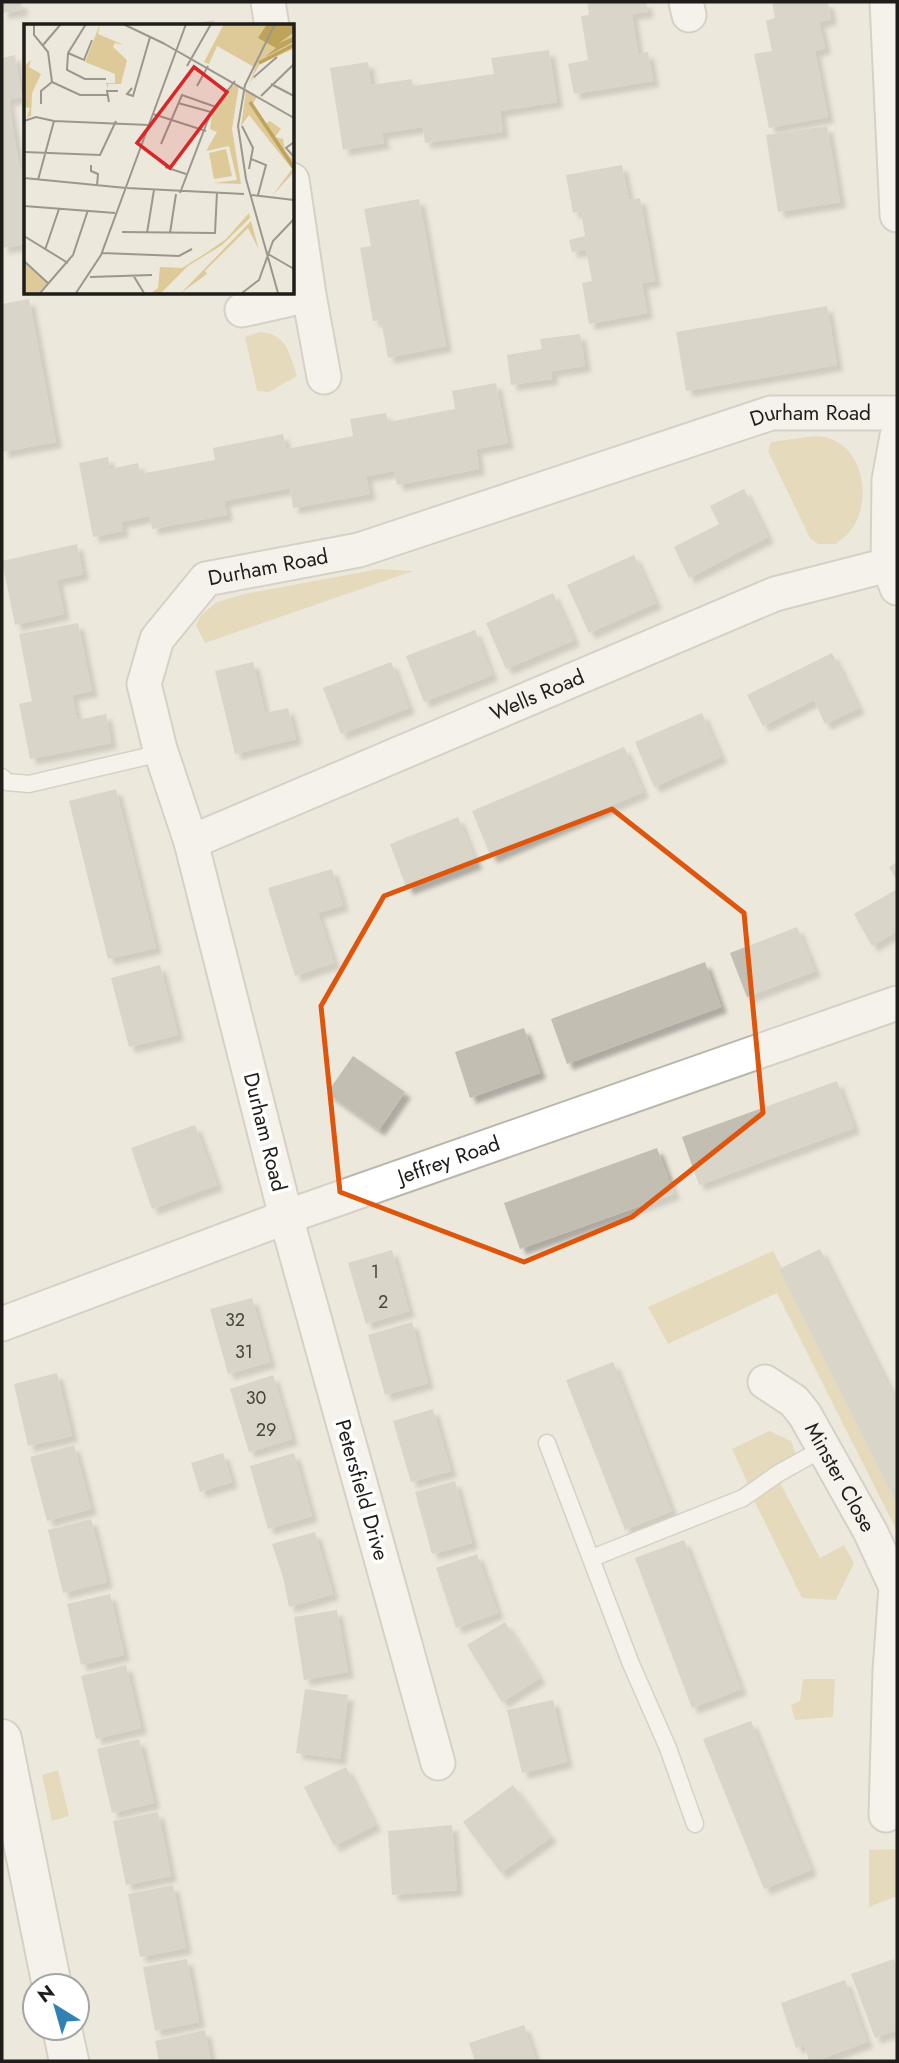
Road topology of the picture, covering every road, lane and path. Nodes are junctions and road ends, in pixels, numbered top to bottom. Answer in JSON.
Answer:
{"nodes":[{"id":1,"x":268,"y":2,"type":"edge"},
{"id":2,"x":887,"y":2,"type":"edge"},
{"id":3,"x":272,"y":24,"type":"edge"},
{"id":4,"x":294,"y":194,"type":"edge"},
{"id":5,"x":897,"y":215,"type":"edge"},
{"id":6,"x":309,"y":295,"type":"junction"},
{"id":7,"x":242,"y":310,"type":"dead end"},
{"id":8,"x":324,"y":377,"type":"dead end"},
{"id":9,"x":897,"y":413,"type":"edge"},
{"id":10,"x":897,"y":436,"type":"edge"},
{"id":11,"x":893,"y":577,"type":"edge"},
{"id":12,"x":161,"y":753,"type":"junction"},
{"id":13,"x":2,"y":777,"type":"edge"},
{"id":14,"x":191,"y":842,"type":"junction"},
{"id":15,"x":897,"y":1003,"type":"edge"},
{"id":16,"x":286,"y":1217,"type":"junction"},
{"id":17,"x":2,"y":1324,"type":"edge"},
{"id":18,"x":765,"y":1382,"type":"dead end"},
{"id":19,"x":547,"y":1443,"type":"dead end"},
{"id":20,"x":824,"y":1448,"type":"junction"},
{"id":21,"x":592,"y":1558,"type":"junction"},
{"id":22,"x":897,"y":1587,"type":"edge"},
{"id":23,"x":2,"y":1739,"type":"edge"},
{"id":24,"x":438,"y":1763,"type":"dead end"},
{"id":25,"x":886,"y":1815,"type":"dead end"},
{"id":26,"x":695,"y":1824,"type":"dead end"},
{"id":27,"x":49,"y":1972,"type":"edge"},
{"id":28,"x":65,"y":2042,"type":"edge"},
{"id":29,"x":69,"y":2061,"type":"edge"}],
"edges":[{"from":1,"to":3,"type":"street"},
{"from":2,"to":5,"type":"street"},
{"from":4,"to":6,"type":"street"},
{"from":6,"to":7,"type":"street"},
{"from":6,"to":8,"type":"street"},
{"from":9,"to":12,"type":"street","name":"Durham Road"},
{"from":10,"to":11,"type":"street"},
{"from":11,"to":14,"type":"street","name":"Wells Road"},
{"from":12,"to":13,"type":"lane"},
{"from":12,"to":14,"type":"street","name":"Durham Road"},
{"from":14,"to":16,"type":"street","name":"Durham Road"},
{"from":15,"to":16,"type":"street","name":"Jeffrey Road"},
{"from":16,"to":17,"type":"street","name":"Jeffrey Road"},
{"from":16,"to":24,"type":"street","name":"Petersfield Drive"},
{"from":18,"to":20,"type":"street","name":"Minster Close"},
{"from":19,"to":21,"type":"lane"},
{"from":20,"to":21,"type":"lane"},
{"from":20,"to":22,"type":"street","name":"Minster Close"},
{"from":21,"to":26,"type":"lane"},
{"from":22,"to":25,"type":"street","name":"Minster Close"},
{"from":23,"to":27,"type":"main road"},
{"from":28,"to":29,"type":"main road"}]}
